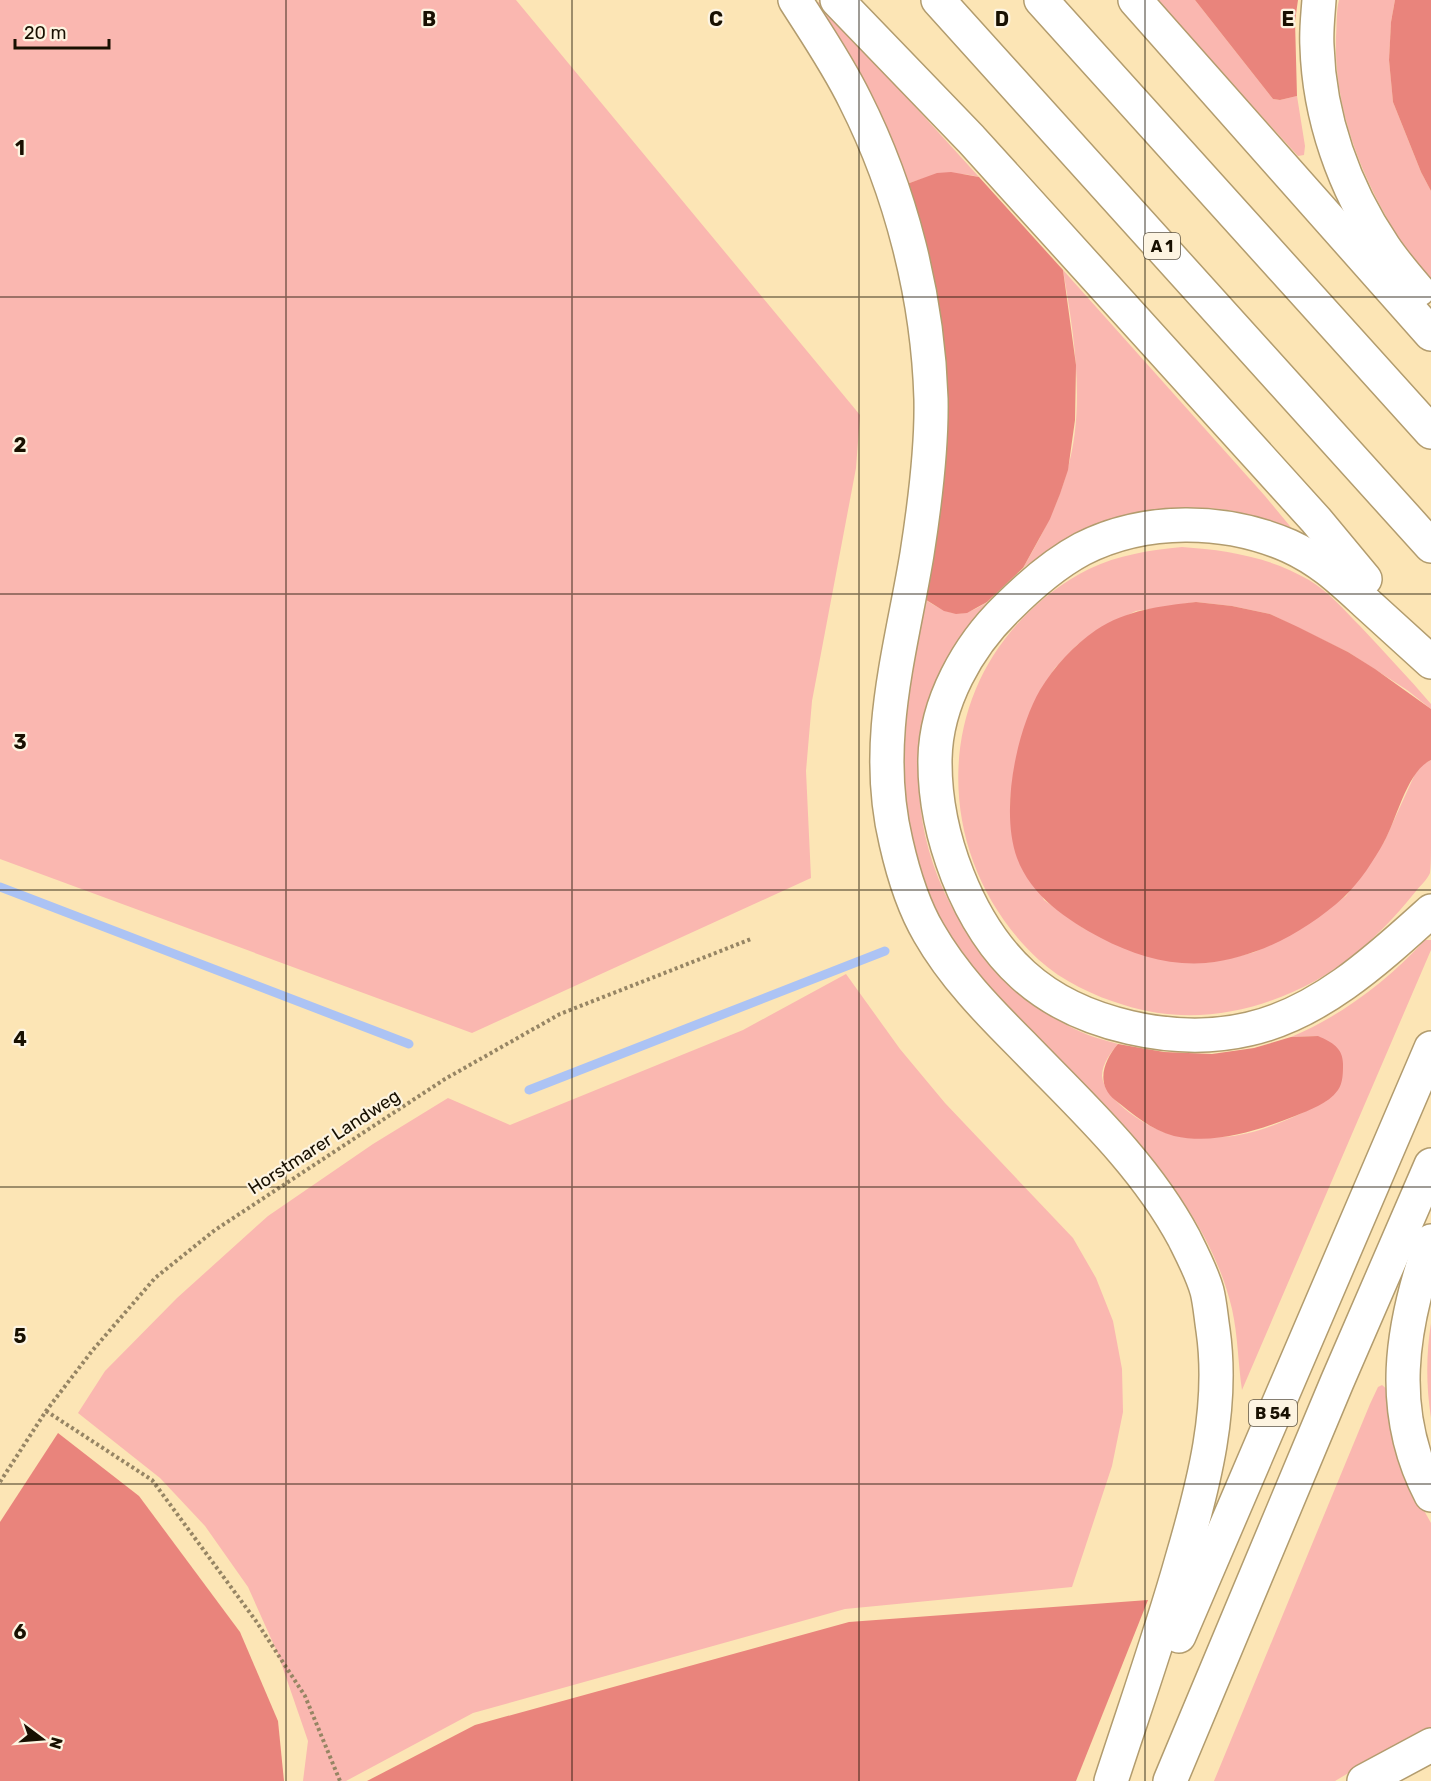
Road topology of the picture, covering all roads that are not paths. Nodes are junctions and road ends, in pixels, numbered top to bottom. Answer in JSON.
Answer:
{"nodes":[{"id":1,"x":795,"y":0,"type":"edge"},
{"id":2,"x":837,"y":0,"type":"edge"},
{"id":3,"x":938,"y":0,"type":"edge"},
{"id":4,"x":1041,"y":0,"type":"edge"},
{"id":5,"x":1135,"y":0,"type":"edge"},
{"id":6,"x":1319,"y":0,"type":"edge"},
{"id":7,"x":1431,"y":308,"type":"edge"},
{"id":8,"x":1431,"y":334,"type":"edge"},
{"id":9,"x":1431,"y":432,"type":"edge"},
{"id":10,"x":1431,"y":546,"type":"edge"},
{"id":11,"x":1431,"y":657,"type":"edge"},
{"id":12,"x":1431,"y":662,"type":"edge"},
{"id":13,"x":1431,"y":911,"type":"edge"},
{"id":14,"x":1431,"y":1048,"type":"edge"},
{"id":15,"x":1431,"y":1165,"type":"edge"},
{"id":16,"x":1431,"y":1241,"type":"edge"},
{"id":17,"x":1431,"y":1495,"type":"edge"},
{"id":18,"x":1431,"y":1746,"type":"edge"},
{"id":19,"x":1111,"y":1781,"type":"edge"},
{"id":20,"x":1119,"y":1781,"type":"edge"},
{"id":21,"x":1170,"y":1781,"type":"edge"},
{"id":22,"x":1364,"y":1781,"type":"edge"}],
"edges":[{"from":1,"to":19,"type":"highway"},
{"from":2,"to":11,"type":"highway"},
{"from":3,"to":10,"type":"highway","number":"A 1"},
{"from":4,"to":9,"type":"highway"},
{"from":5,"to":8,"type":"highway"},
{"from":6,"to":7,"type":"highway"},
{"from":12,"to":13,"type":"highway"},
{"from":14,"to":20,"type":"highway","number":"B 54"},
{"from":15,"to":21,"type":"highway","number":"B 54"},
{"from":16,"to":17,"type":"highway"},
{"from":18,"to":22,"type":"highway"}]}
